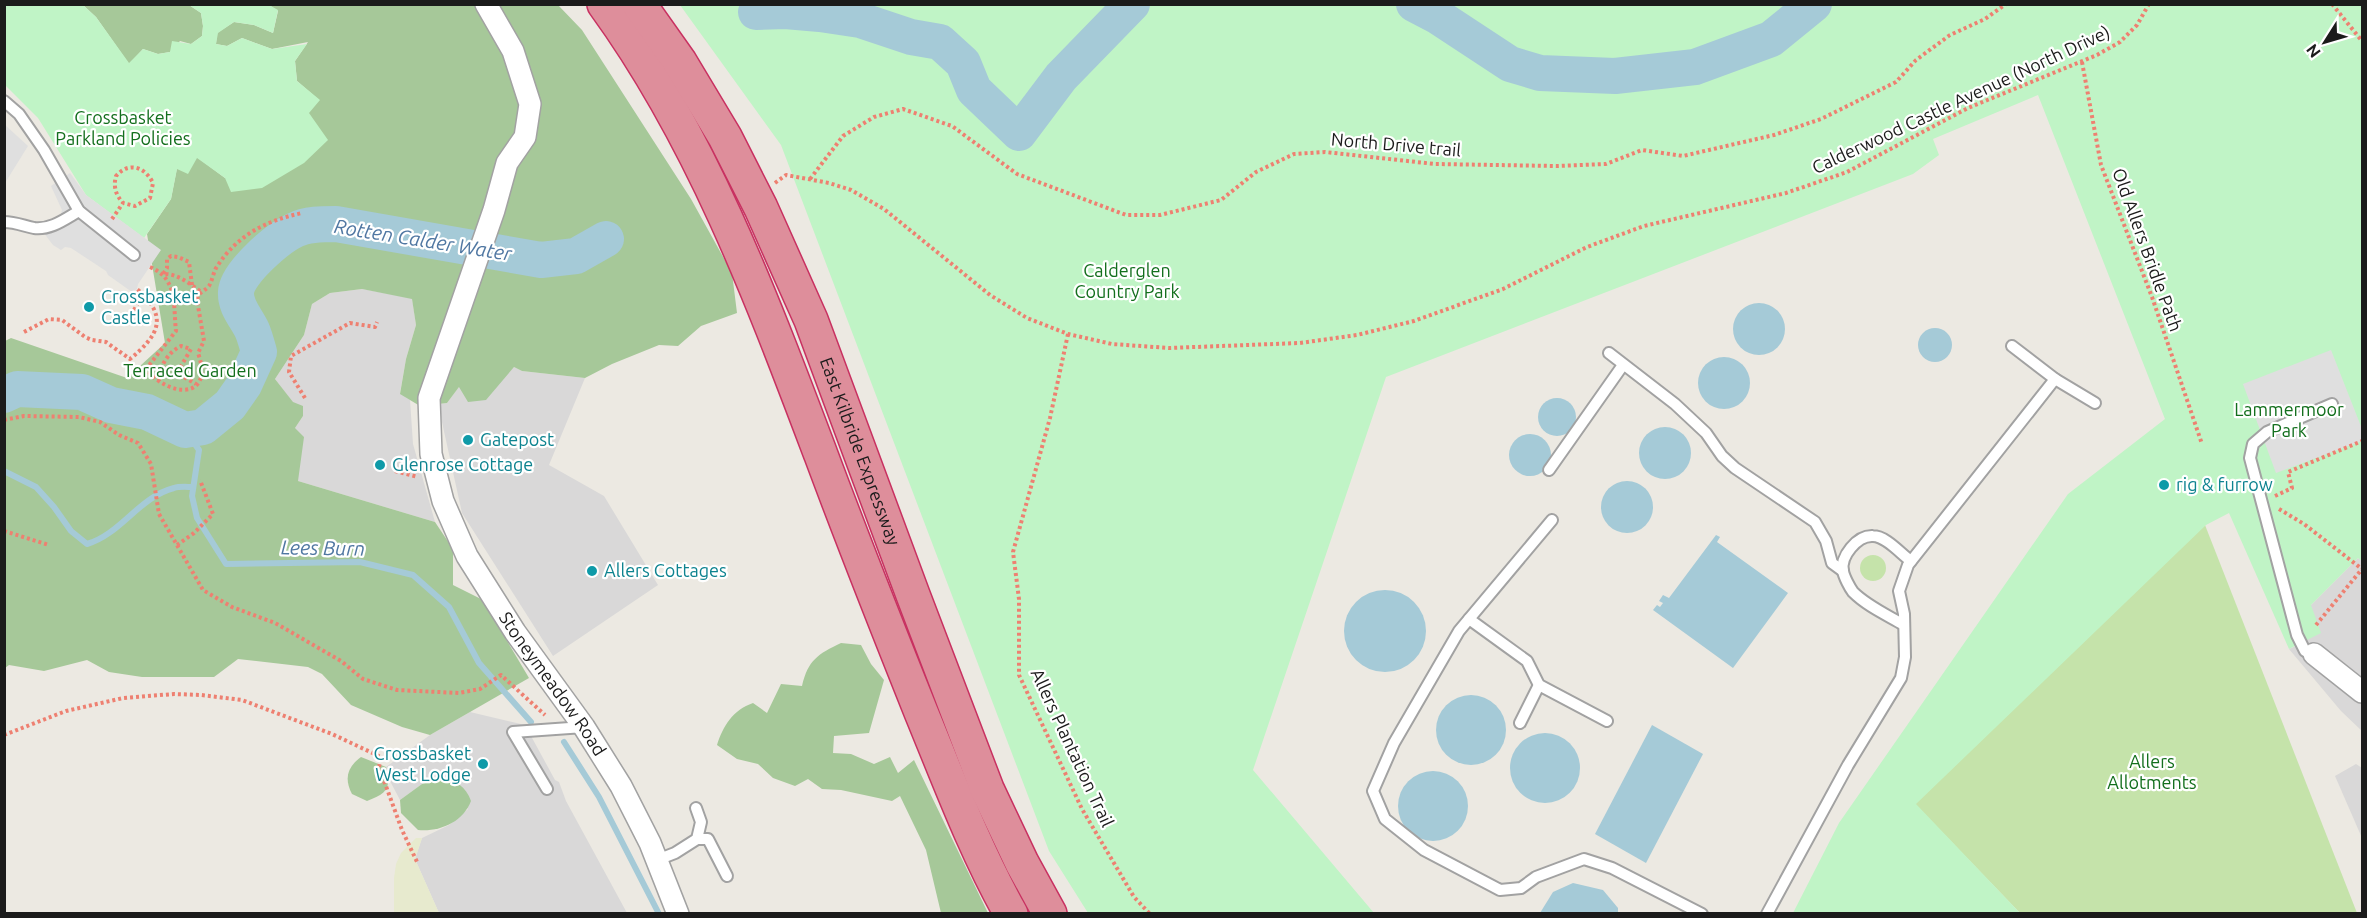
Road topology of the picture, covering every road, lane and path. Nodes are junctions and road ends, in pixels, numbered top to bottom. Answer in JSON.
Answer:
{"nodes":[{"id":1,"x":486,"y":4,"type":"edge"},
{"id":2,"x":604,"y":4,"type":"edge"},
{"id":3,"x":639,"y":4,"type":"edge"},
{"id":4,"x":2006,"y":4,"type":"edge"},
{"id":5,"x":2149,"y":4,"type":"edge"},
{"id":6,"x":2332,"y":4,"type":"edge"},
{"id":7,"x":2362,"y":41,"type":"edge"},
{"id":8,"x":2082,"y":62,"type":"junction"},
{"id":9,"x":4,"y":101,"type":"edge"},
{"id":10,"x":810,"y":179,"type":"junction"},
{"id":11,"x":773,"y":184,"type":"dead end"},
{"id":12,"x":123,"y":203,"type":"junction"},
{"id":13,"x":79,"y":211,"type":"junction"},
{"id":14,"x":302,"y":213,"type":"dead end"},
{"id":15,"x":4,"y":222,"type":"edge"},
{"id":16,"x":103,"y":232,"type":"junction"},
{"id":17,"x":134,"y":255,"type":"dead end"},
{"id":18,"x":150,"y":267,"type":"dead end"},
{"id":19,"x":163,"y":274,"type":"junction"},
{"id":20,"x":192,"y":285,"type":"junction"},
{"id":21,"x":137,"y":289,"type":"dead end"},
{"id":22,"x":201,"y":292,"type":"junction"},
{"id":23,"x":142,"y":296,"type":"dead end"},
{"id":24,"x":134,"y":310,"type":"dead end"},
{"id":25,"x":376,"y":322,"type":"dead end"},
{"id":26,"x":24,"y":332,"type":"dead end"},
{"id":27,"x":1068,"y":334,"type":"junction"},
{"id":28,"x":2012,"y":346,"type":"dead end"},
{"id":29,"x":191,"y":350,"type":"junction"},
{"id":30,"x":198,"y":353,"type":"junction"},
{"id":31,"x":1609,"y":353,"type":"dead end"},
{"id":32,"x":1623,"y":365,"type":"junction"},
{"id":33,"x":2055,"y":379,"type":"junction"},
{"id":34,"x":159,"y":381,"type":"junction"},
{"id":35,"x":197,"y":384,"type":"junction"},
{"id":36,"x":305,"y":398,"type":"dead end"},
{"id":37,"x":2095,"y":403,"type":"dead end"},
{"id":38,"x":2332,"y":404,"type":"dead end"},
{"id":39,"x":4,"y":420,"type":"edge"},
{"id":40,"x":2362,"y":441,"type":"edge"},
{"id":41,"x":2202,"y":444,"type":"dead end"},
{"id":42,"x":1549,"y":470,"type":"dead end"},
{"id":43,"x":395,"y":471,"type":"dead end"},
{"id":44,"x":421,"y":478,"type":"dead end"},
{"id":45,"x":200,"y":480,"type":"dead end"},
{"id":46,"x":2278,"y":508,"type":"junction"},
{"id":47,"x":1552,"y":520,"type":"dead end"},
{"id":48,"x":2280,"y":520,"type":"dead end"},
{"id":49,"x":4,"y":531,"type":"edge"},
{"id":50,"x":49,"y":545,"type":"dead end"},
{"id":51,"x":177,"y":545,"type":"junction"},
{"id":52,"x":1911,"y":561,"type":"junction"},
{"id":53,"x":2362,"y":569,"type":"edge"},
{"id":54,"x":1843,"y":571,"type":"junction"},
{"id":55,"x":1469,"y":619,"type":"junction"},
{"id":56,"x":1904,"y":625,"type":"junction"},
{"id":57,"x":2316,"y":625,"type":"dead end"},
{"id":58,"x":2314,"y":654,"type":"joint"},
{"id":59,"x":1539,"y":685,"type":"junction"},
{"id":60,"x":2362,"y":693,"type":"edge"},
{"id":61,"x":1607,"y":721,"type":"dead end"},
{"id":62,"x":1520,"y":723,"type":"dead end"},
{"id":63,"x":584,"y":727,"type":"junction"},
{"id":64,"x":562,"y":729,"type":"junction"},
{"id":65,"x":4,"y":735,"type":"edge"},
{"id":66,"x":547,"y":789,"type":"dead end"},
{"id":67,"x":696,"y":808,"type":"dead end"},
{"id":68,"x":697,"y":838,"type":"junction"},
{"id":69,"x":657,"y":860,"type":"junction"},
{"id":70,"x":418,"y":864,"type":"dead end"},
{"id":71,"x":728,"y":876,"type":"dead end"},
{"id":72,"x":678,"y":914,"type":"edge"},
{"id":73,"x":1011,"y":914,"type":"edge"},
{"id":74,"x":1050,"y":914,"type":"edge"},
{"id":75,"x":1150,"y":914,"type":"edge"},
{"id":76,"x":1702,"y":914,"type":"edge"},
{"id":77,"x":1767,"y":914,"type":"edge"}],
"edges":[{"from":1,"to":63,"type":"street","name":"Stoneymeadow Road"},
{"from":2,"to":73,"type":"highway","name":"East Kilbride Expressway"},
{"from":3,"to":74,"type":"highway","name":"East Kilbride Expressway"},
{"from":4,"to":10,"type":"path","name":"North Drive trail"},
{"from":5,"to":8,"type":"path","name":"Calderwood Castle Avenue (North Drive)"},
{"from":6,"to":7,"type":"path"},
{"from":8,"to":27,"type":"path","name":"Calderwood Castle Avenue (North Drive)"},
{"from":8,"to":41,"type":"path","name":"Old Allers Bridle Path"},
{"from":9,"to":13,"type":"lane"},
{"from":10,"to":11,"type":"path","name":"Calderwood Castle Avenue (North Drive)"},
{"from":10,"to":27,"type":"path","name":"Calderwood Castle Avenue (North Drive)"},
{"from":12,"to":12,"type":"path"},
{"from":12,"to":16,"type":"path"},
{"from":13,"to":15,"type":"lane"},
{"from":13,"to":16,"type":"lane"},
{"from":14,"to":22,"type":"path"},
{"from":16,"to":17,"type":"lane"},
{"from":18,"to":19,"type":"path"},
{"from":19,"to":20,"type":"path"},
{"from":19,"to":20,"type":"path"},
{"from":19,"to":34,"type":"path"},
{"from":20,"to":22,"type":"path"},
{"from":21,"to":26,"type":"path"},
{"from":22,"to":30,"type":"path"},
{"from":23,"to":24,"type":"path"},
{"from":25,"to":36,"type":"path"},
{"from":27,"to":75,"type":"path","name":"Allers Plantation Trail"},
{"from":28,"to":33,"type":"lane"},
{"from":29,"to":30,"type":"path"},
{"from":29,"to":34,"type":"path"},
{"from":29,"to":35,"type":"path"},
{"from":30,"to":35,"type":"path"},
{"from":31,"to":32,"type":"lane"},
{"from":32,"to":42,"type":"lane"},
{"from":32,"to":54,"type":"lane"},
{"from":33,"to":37,"type":"lane"},
{"from":33,"to":52,"type":"lane"},
{"from":34,"to":35,"type":"path"},
{"from":38,"to":58,"type":"lane"},
{"from":39,"to":51,"type":"path"},
{"from":40,"to":46,"type":"path"},
{"from":43,"to":44,"type":"path"},
{"from":45,"to":51,"type":"path"},
{"from":46,"to":48,"type":"path"},
{"from":46,"to":53,"type":"path"},
{"from":47,"to":55,"type":"lane"},
{"from":49,"to":50,"type":"path"},
{"from":51,"to":64,"type":"path"},
{"from":52,"to":54,"type":"lane"},
{"from":52,"to":56,"type":"lane"},
{"from":53,"to":57,"type":"path"},
{"from":54,"to":56,"type":"lane"},
{"from":55,"to":59,"type":"lane"},
{"from":55,"to":76,"type":"lane"},
{"from":56,"to":77,"type":"lane"},
{"from":58,"to":60,"type":"street"},
{"from":59,"to":61,"type":"lane"},
{"from":59,"to":62,"type":"lane"},
{"from":63,"to":64,"type":"lane"},
{"from":63,"to":69,"type":"street","name":"Stoneymeadow Road"},
{"from":64,"to":66,"type":"lane"},
{"from":65,"to":70,"type":"path"},
{"from":67,"to":68,"type":"lane"},
{"from":68,"to":69,"type":"lane"},
{"from":68,"to":71,"type":"lane"},
{"from":69,"to":72,"type":"street","name":"Stoneymeadow Road"}]}
